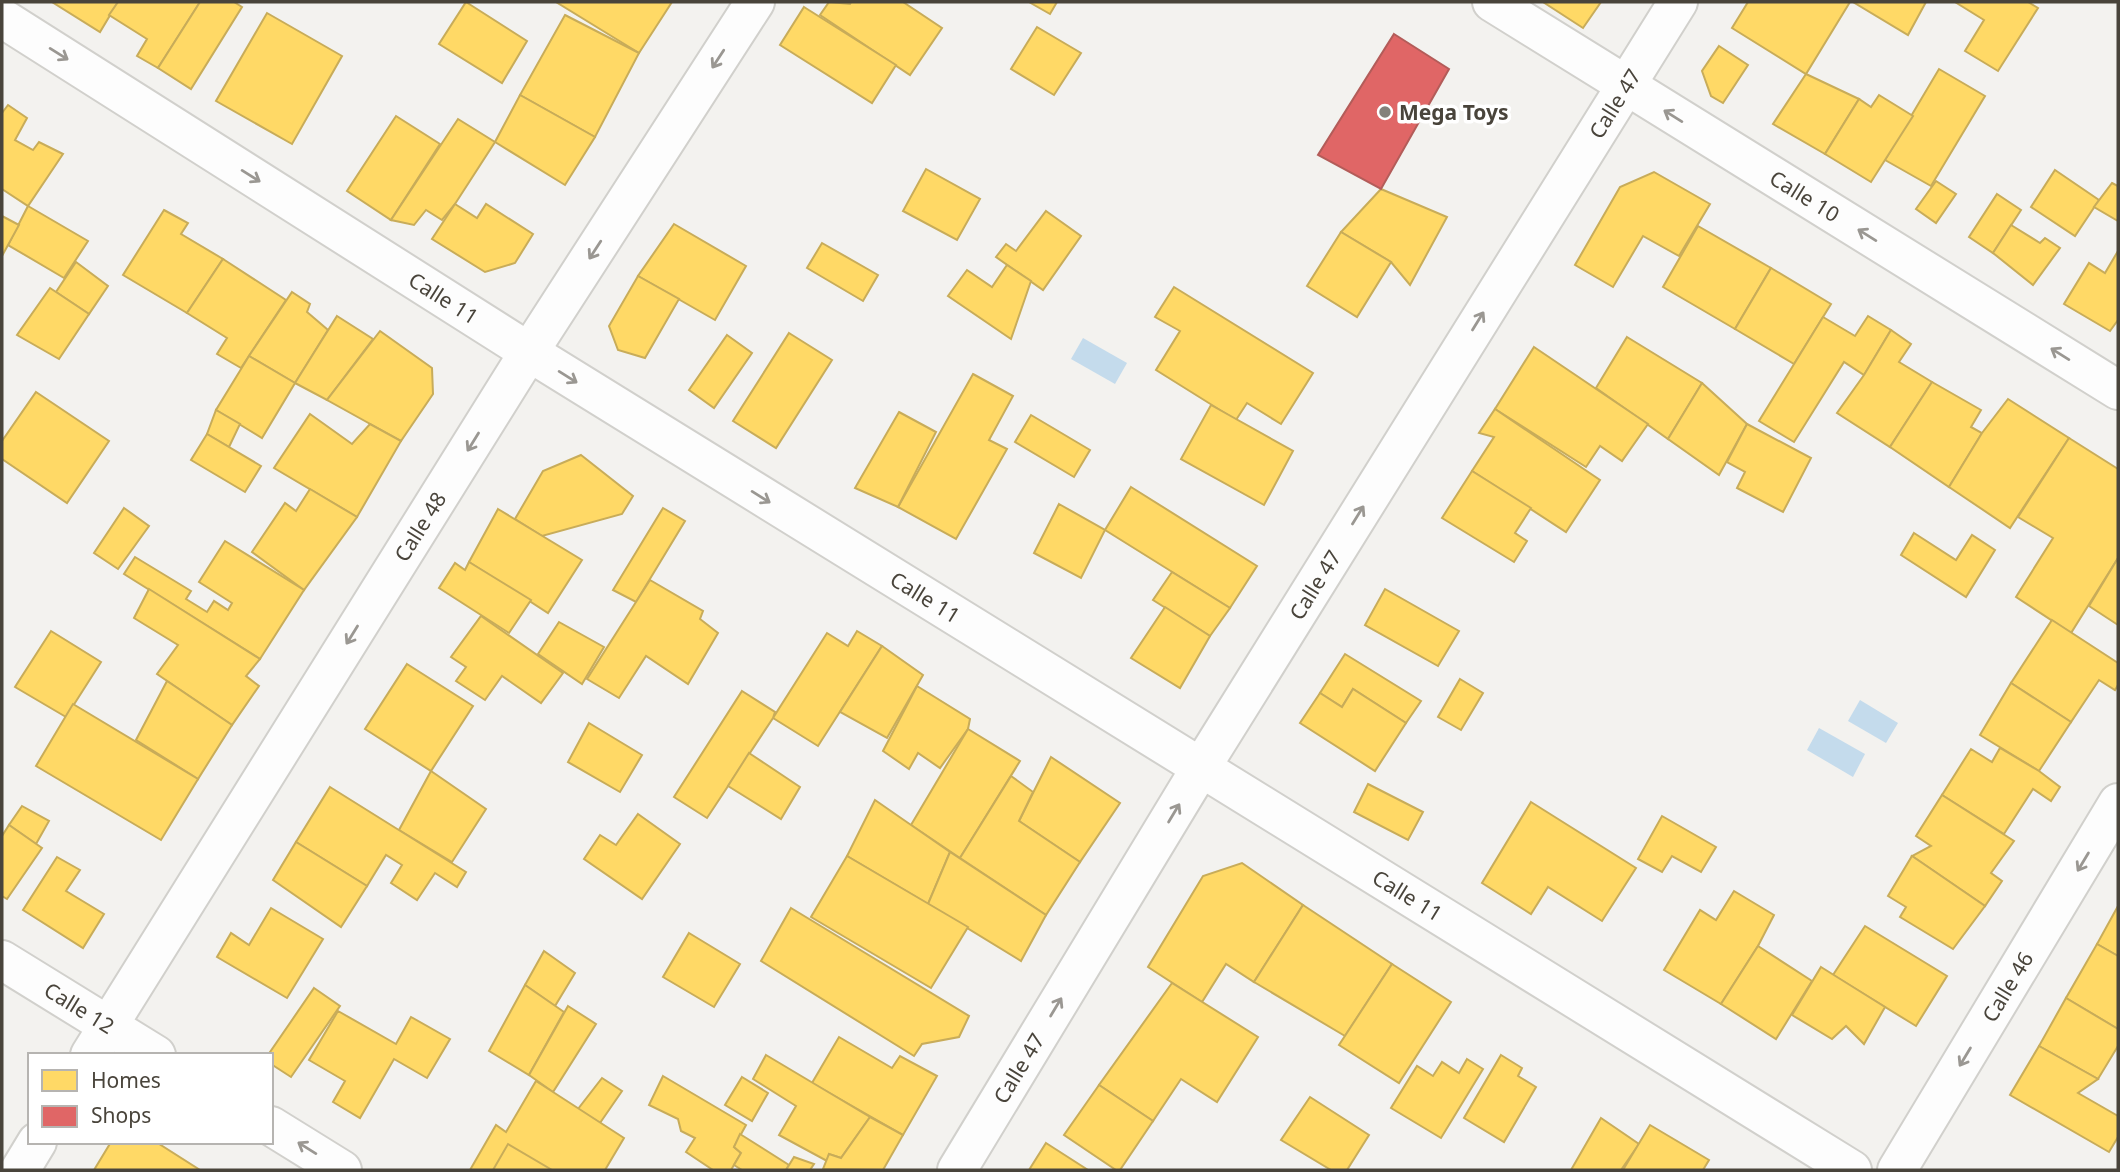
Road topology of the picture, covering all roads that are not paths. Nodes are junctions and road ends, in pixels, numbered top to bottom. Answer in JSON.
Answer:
{"nodes":[{"id":1,"x":755,"y":2,"type":"edge"},
{"id":2,"x":1492,"y":2,"type":"edge"},
{"id":3,"x":1678,"y":2,"type":"edge"},
{"id":4,"x":2,"y":18,"type":"edge"},
{"id":5,"x":1624,"y":85,"type":"junction"},
{"id":6,"x":529,"y":352,"type":"junction"},
{"id":7,"x":2118,"y":390,"type":"edge"},
{"id":8,"x":1200,"y":769,"type":"junction"},
{"id":9,"x":2118,"y":803,"type":"edge"},
{"id":10,"x":2,"y":960,"type":"edge"},
{"id":11,"x":99,"y":1040,"type":"edge"},
{"id":12,"x":148,"y":1053,"type":"edge"},
{"id":13,"x":273,"y":1127,"type":"edge"},
{"id":14,"x":36,"y":1144,"type":"edge"},
{"id":15,"x":20,"y":1170,"type":"edge"},
{"id":16,"x":342,"y":1170,"type":"edge"},
{"id":17,"x":957,"y":1170,"type":"edge"},
{"id":18,"x":1852,"y":1170,"type":"edge"},
{"id":19,"x":1897,"y":1170,"type":"edge"}],
"edges":[{"from":1,"to":6,"type":"street","name":"Calle 48","one_way":true},
{"from":2,"to":5,"type":"street","name":"Calle 10"},
{"from":3,"to":5,"type":"street","name":"Calle 47"},
{"from":4,"to":6,"type":"street","name":"Calle 11","one_way":true},
{"from":7,"to":5,"type":"street","name":"Calle 10","one_way":true},
{"from":8,"to":5,"type":"street","name":"Calle 47","one_way":true},
{"from":6,"to":8,"type":"street","name":"Calle 11","one_way":true},
{"from":6,"to":11,"type":"street","name":"Calle 48","one_way":true},
{"from":17,"to":8,"type":"street","name":"Calle 47","one_way":true},
{"from":8,"to":18,"type":"street","name":"Calle 11"},
{"from":9,"to":19,"type":"street","name":"Calle 46","one_way":true},
{"from":10,"to":11,"type":"street","name":"Calle 12"},
{"from":11,"to":12,"type":"street","name":"Calle 12"},
{"from":16,"to":13,"type":"street","one_way":true},
{"from":14,"to":15,"type":"street"}]}
